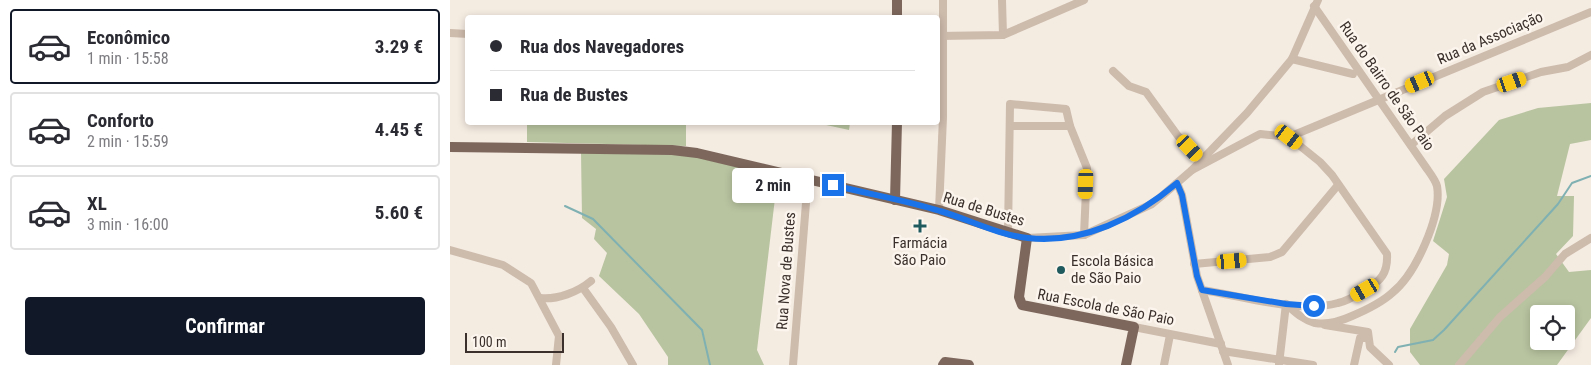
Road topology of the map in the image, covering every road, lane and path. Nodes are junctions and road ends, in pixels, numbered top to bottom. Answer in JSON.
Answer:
{"nodes":[{"id":1,"x":897,"y":0,"type":"edge"},
{"id":2,"x":943,"y":0,"type":"edge"},
{"id":3,"x":1002,"y":0,"type":"edge"},
{"id":4,"x":1084,"y":0,"type":"edge"},
{"id":5,"x":1316,"y":3,"type":"edge"},
{"id":6,"x":897,"y":15,"type":"edge"},
{"id":7,"x":1590,"y":15,"type":"edge"},
{"id":8,"x":450,"y":33,"type":"edge"},
{"id":9,"x":465,"y":34,"type":"edge"},
{"id":10,"x":1003,"y":35,"type":"junction"},
{"id":11,"x":940,"y":36,"type":"edge"},
{"id":12,"x":1591,"y":55,"type":"edge"},
{"id":13,"x":1292,"y":59,"type":"junction"},
{"id":14,"x":1113,"y":71,"type":"dead end"},
{"id":15,"x":1353,"y":74,"type":"dead end"},
{"id":16,"x":1379,"y":99,"type":"junction"},
{"id":17,"x":897,"y":125,"type":"edge"},
{"id":18,"x":1010,"y":126,"type":"junction"},
{"id":19,"x":1070,"y":126,"type":"junction"},
{"id":20,"x":1289,"y":137,"type":"junction"},
{"id":21,"x":1411,"y":145,"type":"junction"},
{"id":22,"x":450,"y":147,"type":"edge"},
{"id":23,"x":1201,"y":161,"type":"junction"},
{"id":24,"x":1192,"y":170,"type":"junction"},
{"id":25,"x":808,"y":178,"type":"junction"},
{"id":26,"x":1177,"y":183,"type":"junction"},
{"id":27,"x":1338,"y":185,"type":"junction"},
{"id":28,"x":895,"y":200,"type":"junction"},
{"id":29,"x":939,"y":210,"type":"junction"},
{"id":30,"x":1008,"y":233,"type":"junction"},
{"id":31,"x":1084,"y":235,"type":"junction"},
{"id":32,"x":1027,"y":238,"type":"junction"},
{"id":33,"x":1591,"y":238,"type":"edge"},
{"id":34,"x":450,"y":250,"type":"edge"},
{"id":35,"x":1194,"y":264,"type":"junction"},
{"id":36,"x":591,"y":281,"type":"dead end"},
{"id":37,"x":583,"y":288,"type":"junction"},
{"id":38,"x":1202,"y":290,"type":"junction"},
{"id":39,"x":540,"y":298,"type":"junction"},
{"id":40,"x":1286,"y":304,"type":"junction"},
{"id":41,"x":1316,"y":323,"type":"junction"},
{"id":42,"x":1134,"y":327,"type":"junction"},
{"id":43,"x":1170,"y":335,"type":"junction"},
{"id":44,"x":1368,"y":338,"type":"junction"},
{"id":45,"x":1222,"y":348,"type":"junction"},
{"id":46,"x":1280,"y":363,"type":"edge"},
{"id":47,"x":556,"y":365,"type":"edge"},
{"id":48,"x":633,"y":365,"type":"edge"},
{"id":49,"x":793,"y":365,"type":"edge"},
{"id":50,"x":943,"y":365,"type":"edge"},
{"id":51,"x":968,"y":365,"type":"edge"},
{"id":52,"x":1126,"y":365,"type":"edge"},
{"id":53,"x":1164,"y":365,"type":"edge"},
{"id":54,"x":1228,"y":365,"type":"edge"},
{"id":55,"x":1313,"y":365,"type":"edge"},
{"id":56,"x":1354,"y":365,"type":"edge"},
{"id":57,"x":1388,"y":365,"type":"edge"},
{"id":58,"x":1459,"y":365,"type":"edge"}],
"edges":[{"from":1,"to":6,"type":"main road"},
{"from":2,"to":11,"type":"street"},
{"from":3,"to":10,"type":"street"},
{"from":4,"to":10,"type":"street"},
{"from":5,"to":13,"type":"street","name":"Rua de Bustes"},
{"from":5,"to":16,"type":"street","name":"Rua do Bairro de São Paio"},
{"from":7,"to":16,"type":"street","name":"Rua da Associação"},
{"from":8,"to":9,"type":"street"},
{"from":10,"to":11,"type":"street"},
{"from":11,"to":29,"type":"street"},
{"from":12,"to":21,"type":"street"},
{"from":13,"to":15,"type":"street"},
{"from":13,"to":23,"type":"street","name":"Rua de Bustes"},
{"from":14,"to":23,"type":"street"},
{"from":16,"to":20,"type":"street","name":"Rua da Associação"},
{"from":16,"to":21,"type":"street","name":"Rua do Bairro de São Paio"},
{"from":17,"to":28,"type":"main road"},
{"from":18,"to":19,"type":"street"},
{"from":18,"to":19,"type":"street"},
{"from":18,"to":30,"type":"street"},
{"from":19,"to":31,"type":"street"},
{"from":20,"to":24,"type":"street"},
{"from":20,"to":27,"type":"street"},
{"from":21,"to":41,"type":"street","name":"Rua do Bairro de São Paio"},
{"from":22,"to":25,"type":"main road","name":"Rua de Bustes"},
{"from":23,"to":24,"type":"street","name":"Rua de Bustes"},
{"from":24,"to":26,"type":"street","name":"Rua de Bustes"},
{"from":25,"to":28,"type":"main road","name":"Rua de Bustes"},
{"from":25,"to":49,"type":"street","name":"Rua Nova de Bustes"},
{"from":26,"to":31,"type":"street","name":"Rua de Bustes"},
{"from":26,"to":35,"type":"street"},
{"from":27,"to":35,"type":"street"},
{"from":27,"to":40,"type":"street"},
{"from":28,"to":29,"type":"main road","name":"Rua de Bustes"},
{"from":29,"to":30,"type":"main road","name":"Rua de Bustes"},
{"from":30,"to":32,"type":"main road","name":"Rua de Bustes"},
{"from":31,"to":32,"type":"street","name":"Rua de Bustes"},
{"from":32,"to":42,"type":"main road","name":"Rua Escola de São Paio"},
{"from":33,"to":58,"type":"street"},
{"from":34,"to":39,"type":"street"},
{"from":35,"to":38,"type":"street"},
{"from":36,"to":37,"type":"street"},
{"from":37,"to":39,"type":"street"},
{"from":37,"to":48,"type":"street"},
{"from":38,"to":40,"type":"street"},
{"from":38,"to":45,"type":"street"},
{"from":39,"to":47,"type":"street"},
{"from":40,"to":41,"type":"street"},
{"from":40,"to":46,"type":"street"},
{"from":41,"to":44,"type":"street"},
{"from":42,"to":43,"type":"street","name":"Rua Escola de São Paio"},
{"from":42,"to":52,"type":"main road"},
{"from":43,"to":45,"type":"street","name":"Rua Escola de São Paio"},
{"from":43,"to":53,"type":"street"},
{"from":44,"to":56,"type":"street"},
{"from":44,"to":57,"type":"street"},
{"from":45,"to":46,"type":"street","name":"Rua Escola de São Paio"},
{"from":45,"to":54,"type":"street"},
{"from":46,"to":55,"type":"street","name":"Rua Escola de São Paio"},
{"from":50,"to":51,"type":"main road"}]}
